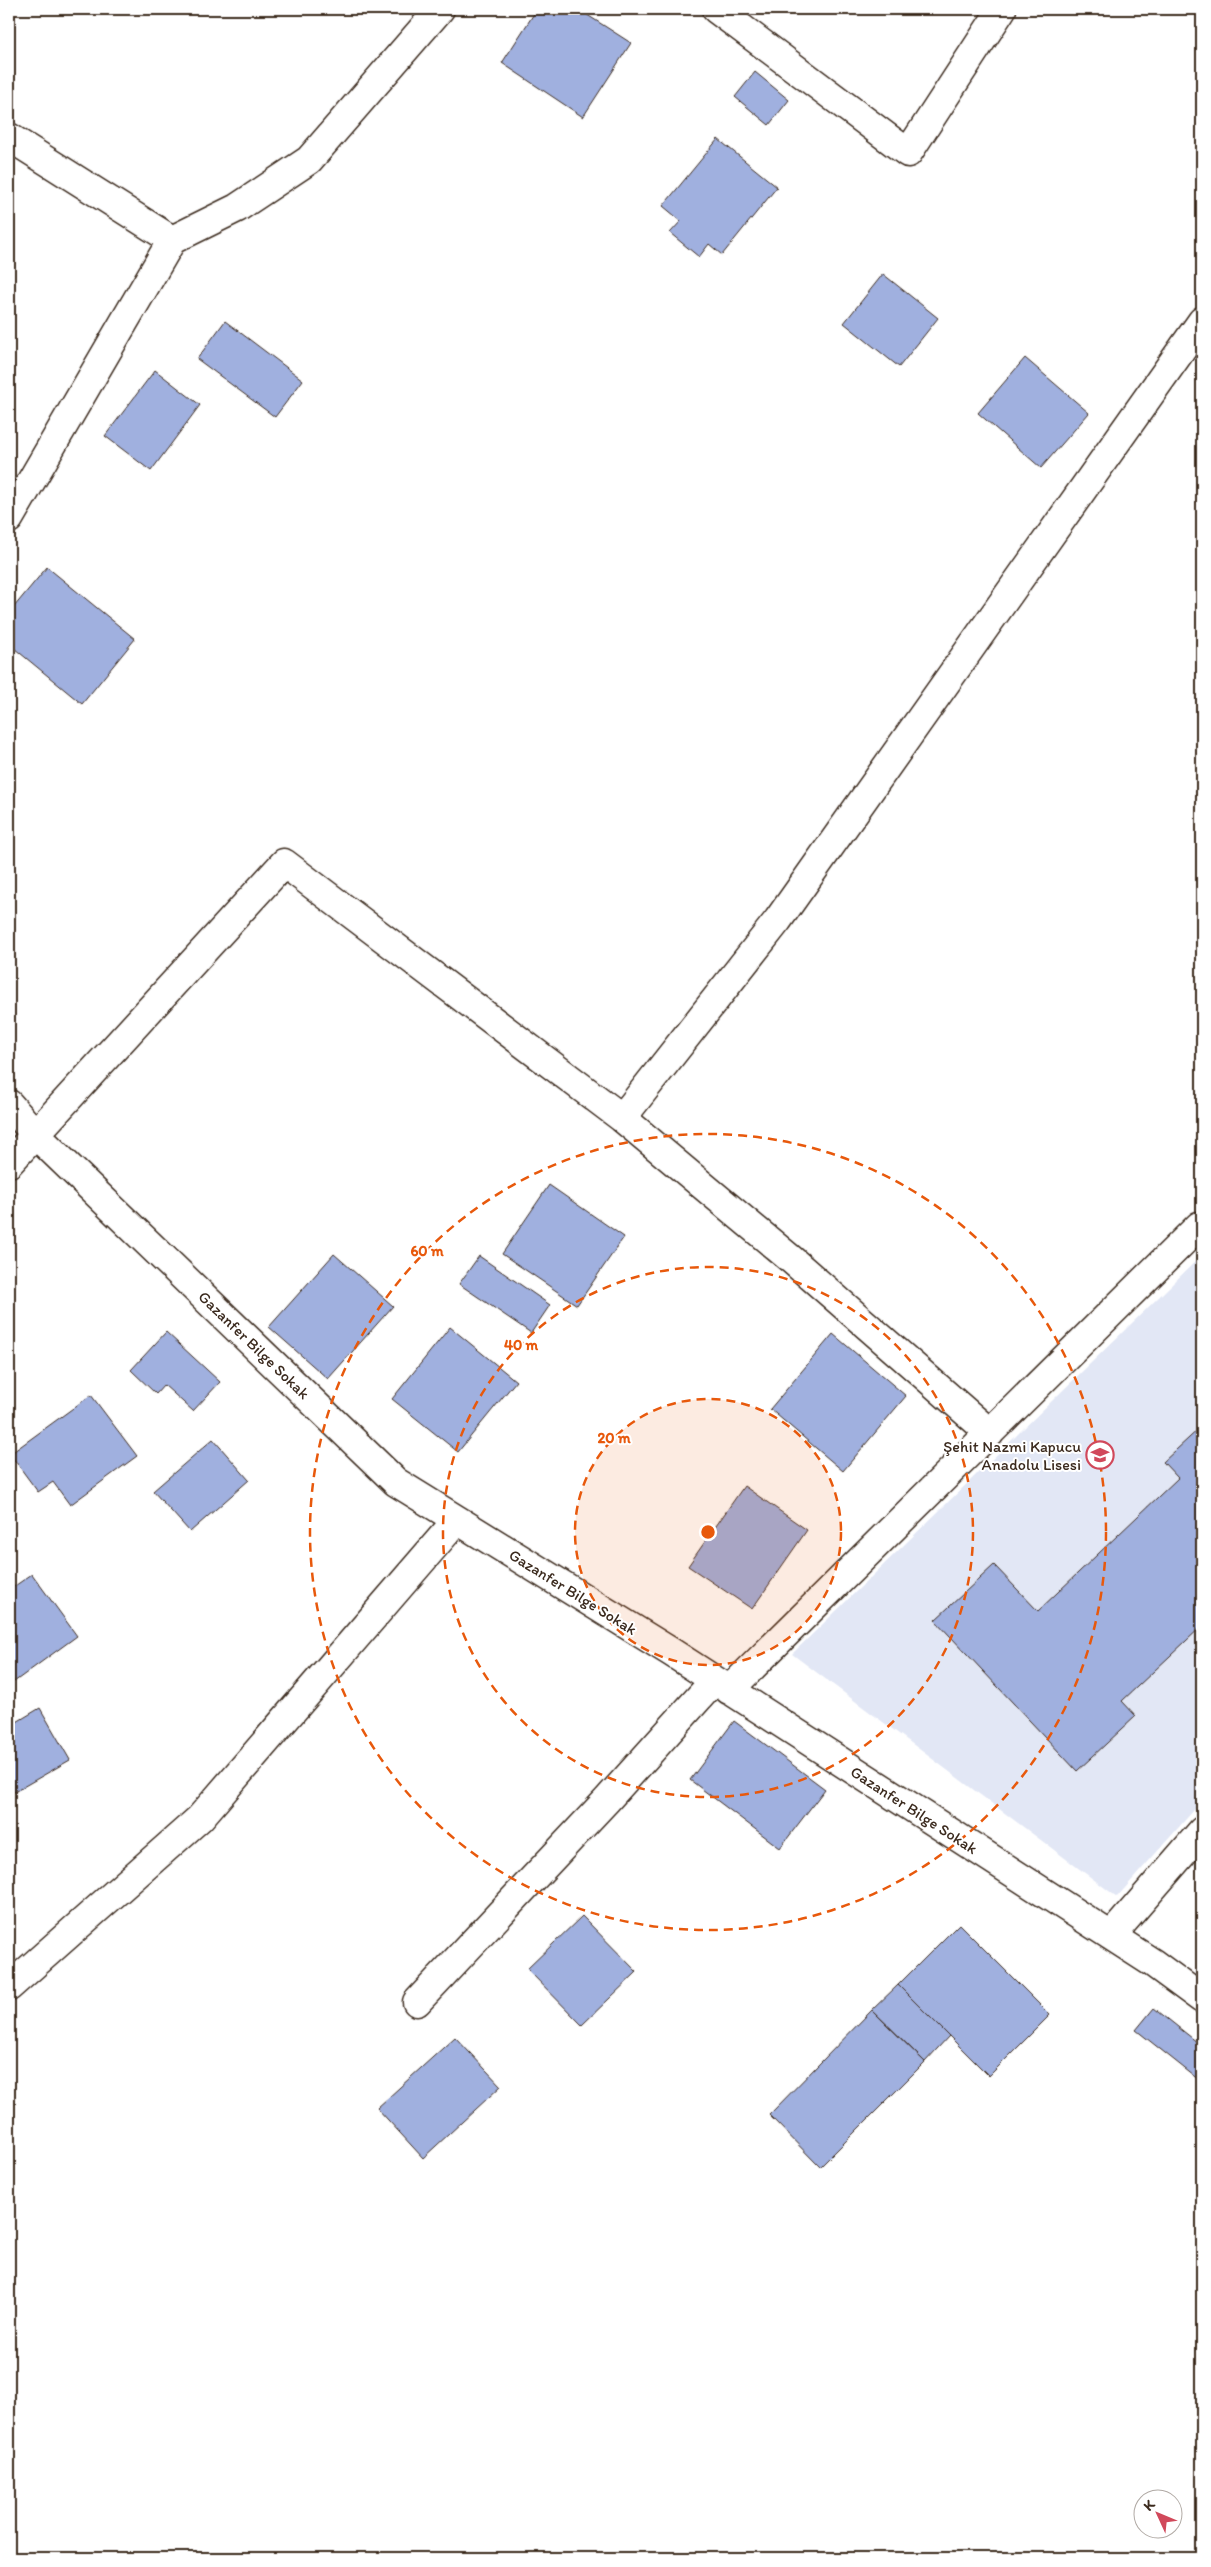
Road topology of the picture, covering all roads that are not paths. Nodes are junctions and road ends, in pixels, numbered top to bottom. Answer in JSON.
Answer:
{"nodes":[{"id":1,"x":440,"y":9,"type":"edge"},
{"id":2,"x":716,"y":9,"type":"edge"},
{"id":3,"x":1002,"y":9,"type":"edge"},
{"id":4,"x":9,"y":137,"type":"edge"},
{"id":5,"x":172,"y":240,"type":"junction"},
{"id":6,"x":1202,"y":321,"type":"edge"},
{"id":7,"x":9,"y":519,"type":"edge"},
{"id":8,"x":9,"y":1104,"type":"edge"},
{"id":9,"x":622,"y":1118,"type":"junction"},
{"id":10,"x":36,"y":1135,"type":"junction"},
{"id":11,"x":9,"y":1163,"type":"edge"},
{"id":12,"x":1199,"y":1226,"type":"dead end"},
{"id":13,"x":990,"y":1433,"type":"junction"},
{"id":14,"x":457,"y":1520,"type":"junction"},
{"id":15,"x":721,"y":1685,"type":"junction"},
{"id":16,"x":1202,"y":1831,"type":"edge"},
{"id":17,"x":1111,"y":1936,"type":"junction"},
{"id":18,"x":9,"y":1987,"type":"edge"},
{"id":19,"x":1202,"y":1999,"type":"edge"},
{"id":20,"x":417,"y":2002,"type":"dead end"}],
"edges":[{"from":1,"to":5,"type":"street"},
{"from":2,"to":3,"type":"street"},
{"from":4,"to":5,"type":"street"},
{"from":5,"to":7,"type":"street"},
{"from":6,"to":9,"type":"street"},
{"from":8,"to":10,"type":"street","name":"Gazanfer Bilge Sokak"},
{"from":9,"to":10,"type":"street"},
{"from":9,"to":13,"type":"street"},
{"from":10,"to":11,"type":"street"},
{"from":10,"to":14,"type":"street","name":"Gazanfer Bilge Sokak"},
{"from":12,"to":13,"type":"street"},
{"from":13,"to":15,"type":"street"},
{"from":14,"to":15,"type":"street","name":"Gazanfer Bilge Sokak"},
{"from":14,"to":18,"type":"street"},
{"from":15,"to":17,"type":"street","name":"Gazanfer Bilge Sokak"},
{"from":15,"to":20,"type":"street"},
{"from":16,"to":17,"type":"street"},
{"from":17,"to":19,"type":"street","name":"Gazanfer Bilge Sokak"}]}
